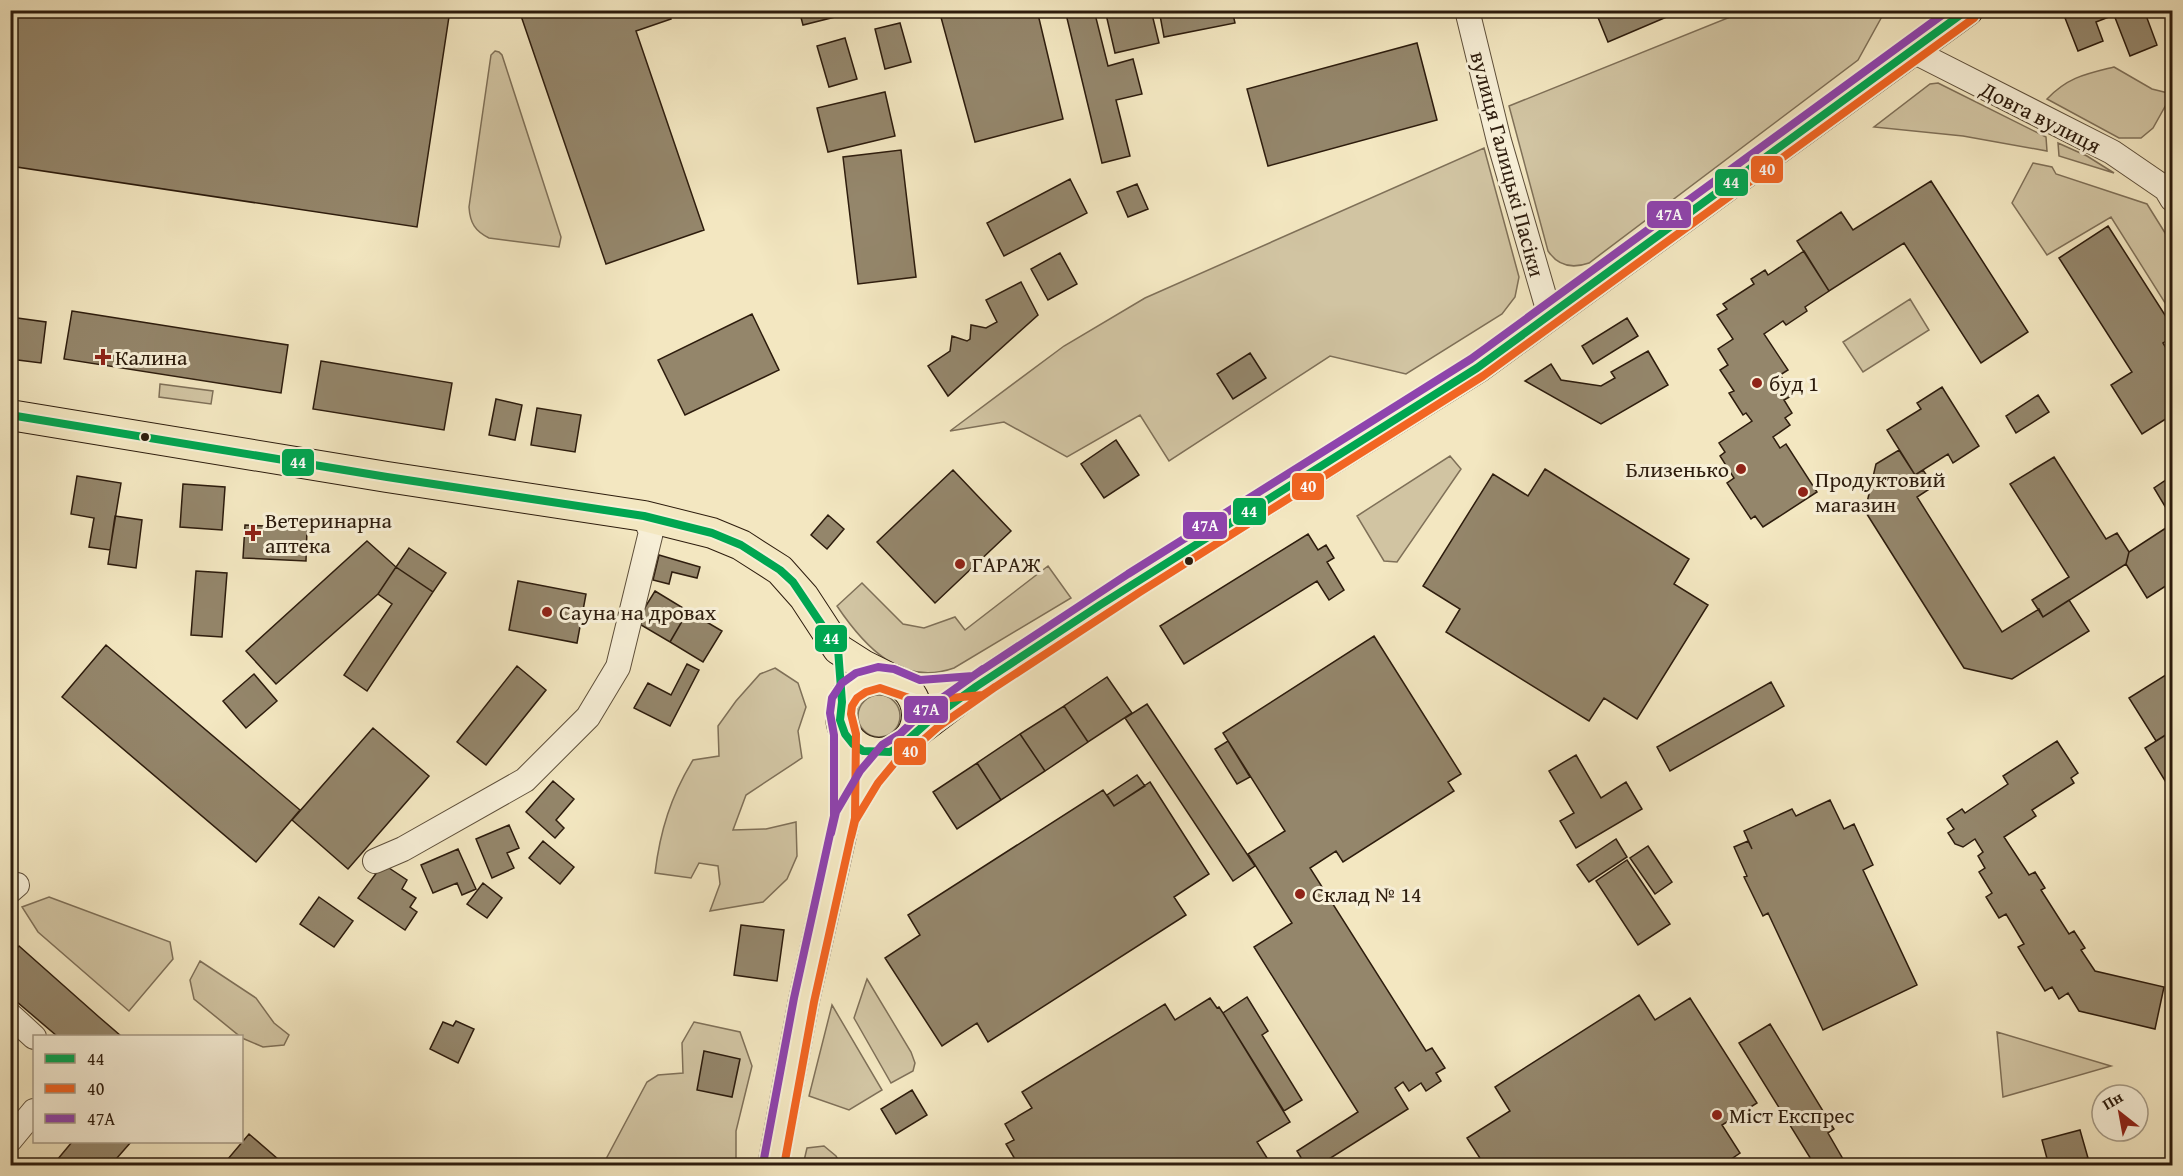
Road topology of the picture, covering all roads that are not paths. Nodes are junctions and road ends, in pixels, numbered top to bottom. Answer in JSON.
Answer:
{"nodes":[{"id":1,"x":1467,"y":10,"type":"edge"},
{"id":2,"x":1968,"y":10,"type":"edge"},
{"id":3,"x":1913,"y":51,"type":"junction"},
{"id":4,"x":2169,"y":194,"type":"edge"},
{"id":5,"x":1550,"y":316,"type":"junction"},
{"id":6,"x":10,"y":415,"type":"edge"},
{"id":7,"x":644,"y":516,"type":"junction"},
{"id":8,"x":838,"y":649,"type":"junction"},
{"id":9,"x":899,"y":684,"type":"junction"},
{"id":10,"x":977,"y":686,"type":"junction"},
{"id":11,"x":842,"y":702,"type":"junction"},
{"id":12,"x":845,"y":734,"type":"junction"},
{"id":13,"x":900,"y":745,"type":"junction"},
{"id":14,"x":845,"y":817,"type":"junction"},
{"id":15,"x":375,"y":861,"type":"dead end"},
{"id":16,"x":10,"y":1015,"type":"edge"},
{"id":17,"x":33,"y":1036,"type":"edge"},
{"id":18,"x":33,"y":1112,"type":"edge"},
{"id":19,"x":10,"y":1140,"type":"edge"},
{"id":20,"x":773,"y":1166,"type":"edge"}],
"edges":[{"from":1,"to":5,"type":"street","name":"вулиця Галицькі Пасіки"},
{"from":2,"to":3,"type":"main road"},
{"from":3,"to":4,"type":"street","name":"Довга вулиця"},
{"from":3,"to":5,"type":"main road"},
{"from":5,"to":10,"type":"main road"},
{"from":6,"to":7,"type":"main road"},
{"from":7,"to":8,"type":"main road"},
{"from":7,"to":15,"type":"street"},
{"from":8,"to":9,"type":"main road"},
{"from":8,"to":11,"type":"main road"},
{"from":9,"to":10,"type":"main road"},
{"from":9,"to":11,"type":"main road"},
{"from":9,"to":13,"type":"main road"},
{"from":10,"to":13,"type":"main road"},
{"from":11,"to":12,"type":"main road"},
{"from":12,"to":13,"type":"main road"},
{"from":12,"to":14,"type":"main road"},
{"from":13,"to":14,"type":"main road"},
{"from":14,"to":20,"type":"main road"},
{"from":16,"to":17,"type":"street"},
{"from":18,"to":19,"type":"street"}]}
